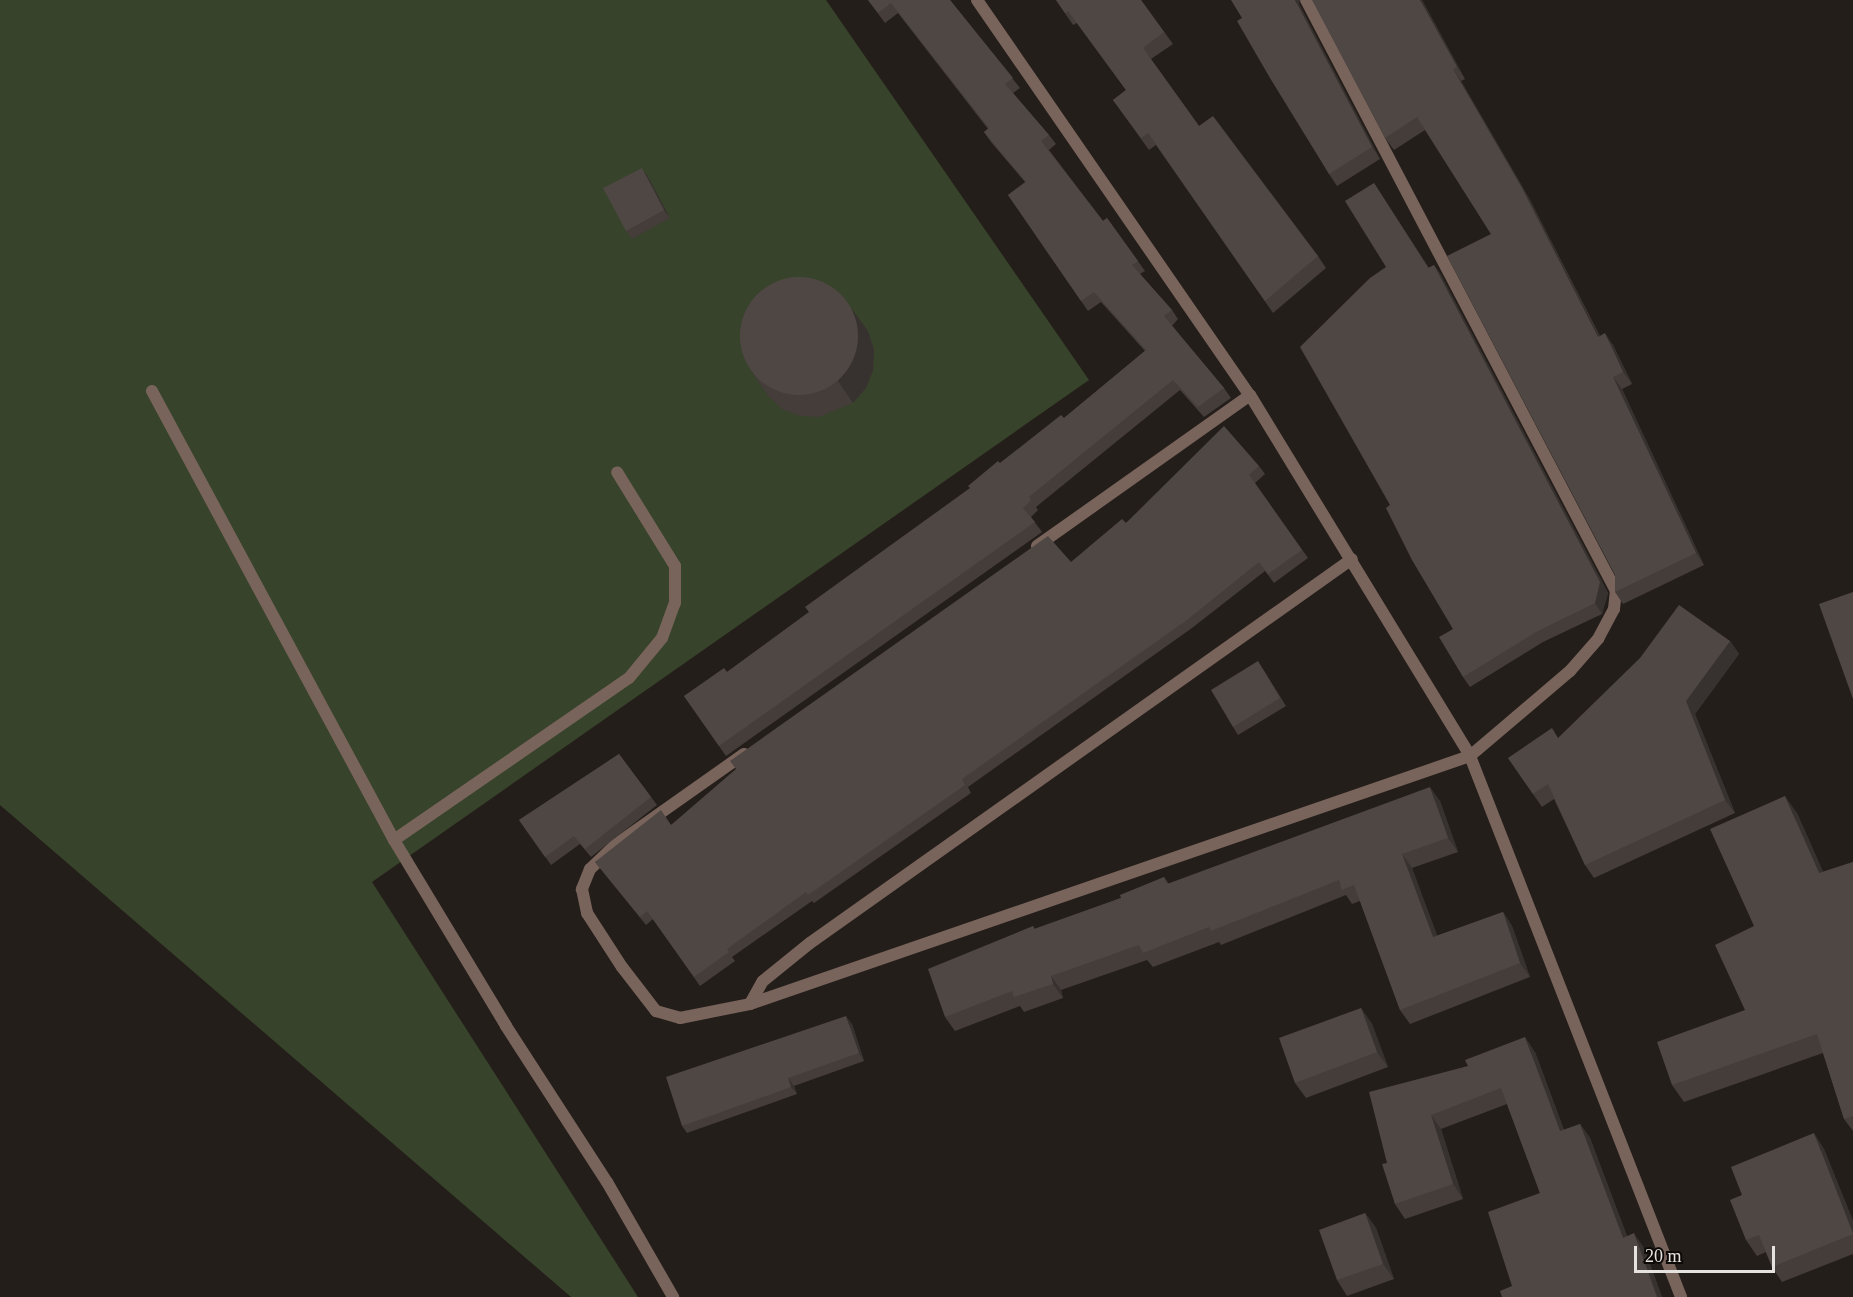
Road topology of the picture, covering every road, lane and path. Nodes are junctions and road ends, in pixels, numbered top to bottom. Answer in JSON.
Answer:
{"nodes":[{"id":1,"x":977,"y":0,"type":"edge"},
{"id":2,"x":1306,"y":0,"type":"edge"},
{"id":3,"x":152,"y":391,"type":"dead end"},
{"id":4,"x":1250,"y":395,"type":"junction"},
{"id":5,"x":617,"y":472,"type":"dead end"},
{"id":6,"x":1025,"y":554,"type":"edge"},
{"id":7,"x":1352,"y":559,"type":"junction"},
{"id":8,"x":752,"y":748,"type":"edge"},
{"id":9,"x":1470,"y":756,"type":"junction"},
{"id":10,"x":394,"y":840,"type":"junction"},
{"id":11,"x":750,"y":1004,"type":"junction"},
{"id":12,"x":673,"y":1297,"type":"edge"},
{"id":13,"x":1681,"y":1297,"type":"edge"}],
"edges":[{"from":1,"to":4,"type":"street"},
{"from":2,"to":9,"type":"street"},
{"from":3,"to":10,"type":"street"},
{"from":4,"to":6,"type":"street"},
{"from":4,"to":7,"type":"street"},
{"from":5,"to":10,"type":"street"},
{"from":7,"to":9,"type":"street"},
{"from":7,"to":11,"type":"street"},
{"from":8,"to":11,"type":"street"},
{"from":9,"to":11,"type":"street"},
{"from":9,"to":13,"type":"street"},
{"from":10,"to":12,"type":"street"}]}
